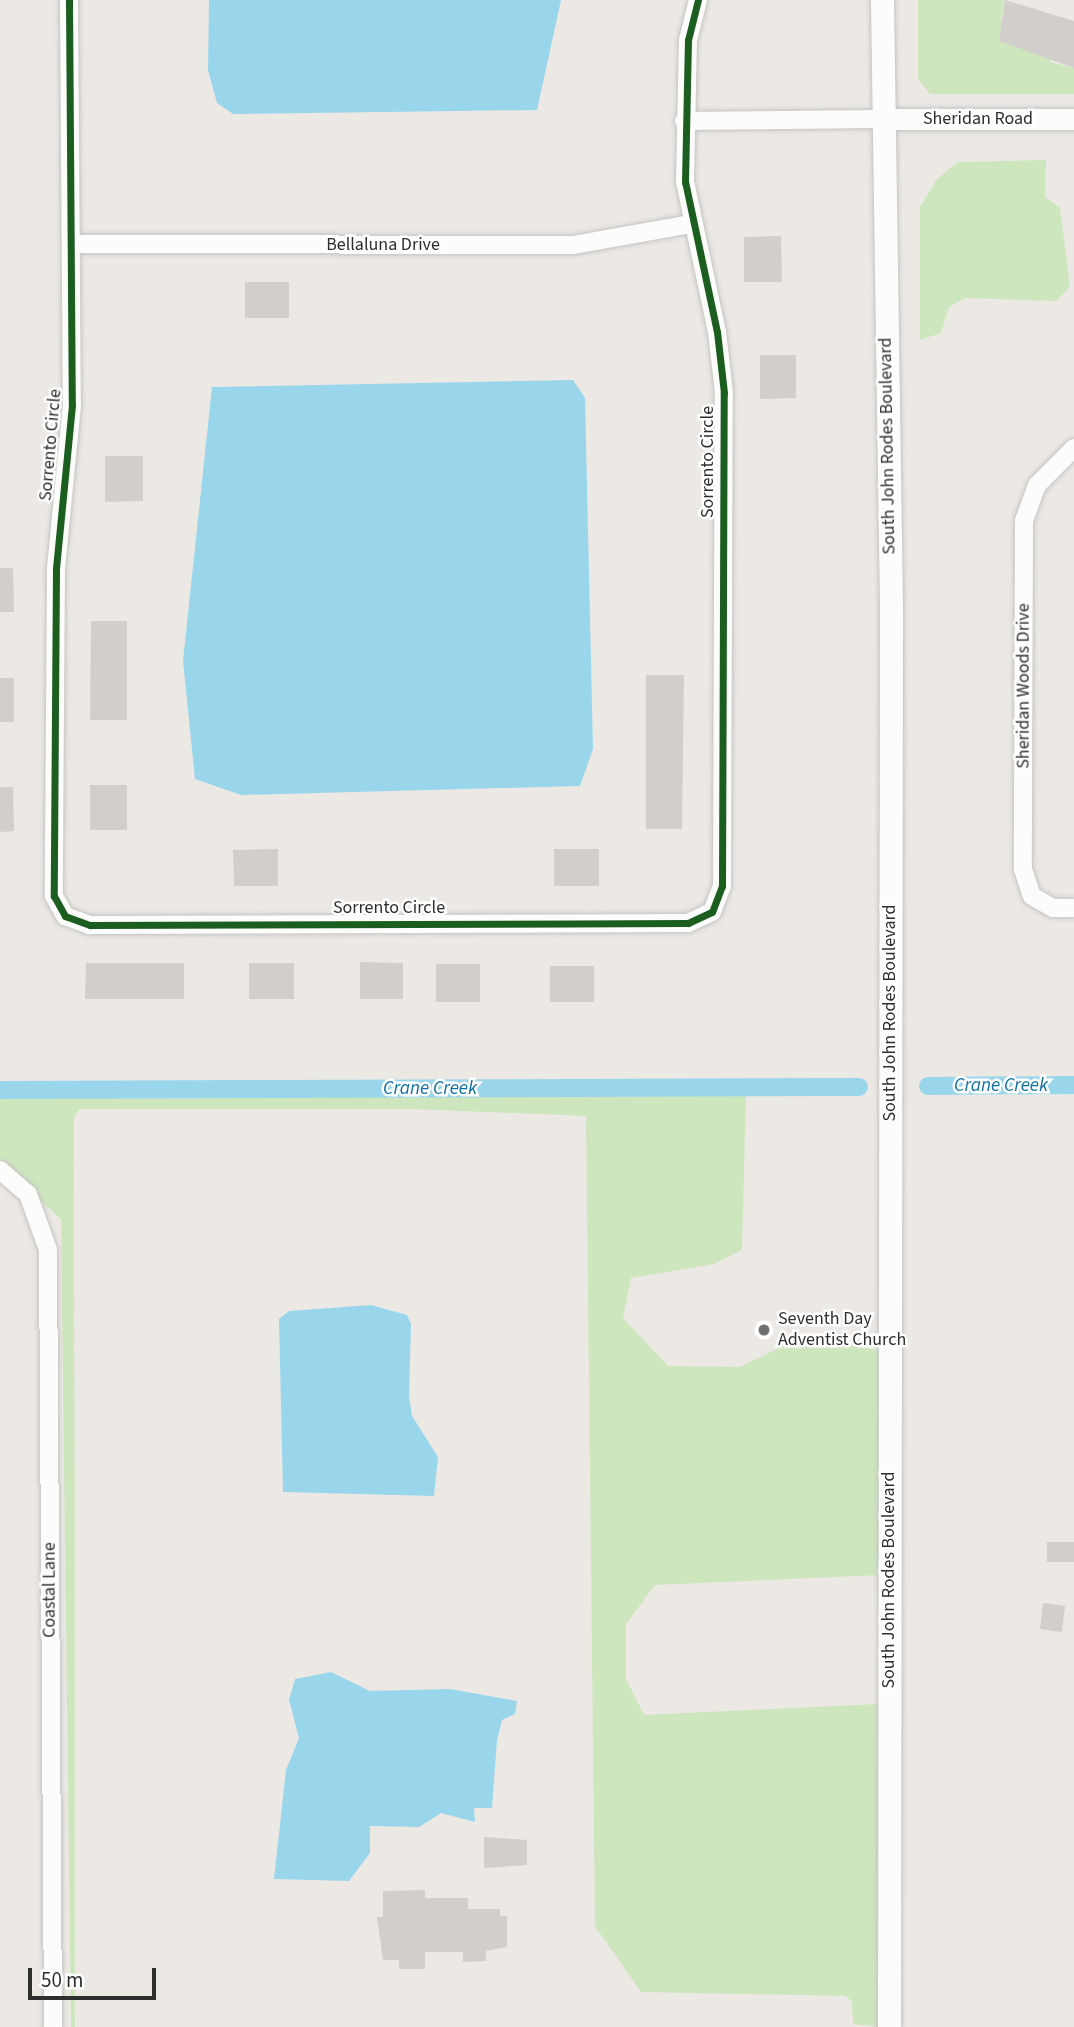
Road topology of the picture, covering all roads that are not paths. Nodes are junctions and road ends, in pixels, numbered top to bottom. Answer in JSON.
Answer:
{"nodes":[{"id":1,"x":69,"y":0,"type":"edge"},
{"id":2,"x":698,"y":0,"type":"edge"},
{"id":3,"x":882,"y":0,"type":"edge"},
{"id":4,"x":881,"y":119,"type":"junction"},
{"id":5,"x":1074,"y":119,"type":"edge"},
{"id":6,"x":684,"y":121,"type":"junction"},
{"id":7,"x":691,"y":224,"type":"junction"},
{"id":8,"x":72,"y":244,"type":"junction"},
{"id":9,"x":1074,"y":448,"type":"edge"},
{"id":10,"x":1074,"y":908,"type":"edge"},
{"id":11,"x":0,"y":1170,"type":"edge"},
{"id":12,"x":52,"y":2027,"type":"edge"},
{"id":13,"x":889,"y":2027,"type":"edge"}],
"edges":[{"from":1,"to":8,"type":"street","name":"Sorrento Circle"},
{"from":2,"to":6,"type":"street","name":"Sorrento Circle"},
{"from":3,"to":4,"type":"main road","name":"South John Rodes Boulevard"},
{"from":4,"to":5,"type":"street","name":"Sheridan Road"},
{"from":4,"to":6,"type":"street"},
{"from":4,"to":13,"type":"main road","name":"South John Rodes Boulevard"},
{"from":6,"to":7,"type":"street","name":"Sorrento Circle"},
{"from":7,"to":8,"type":"street","name":"Bellaluna Drive"},
{"from":7,"to":8,"type":"street","name":"Sorrento Circle"},
{"from":9,"to":10,"type":"street","name":"Sheridan Woods Drive"},
{"from":11,"to":12,"type":"street","name":"Coastal Lane"}]}
